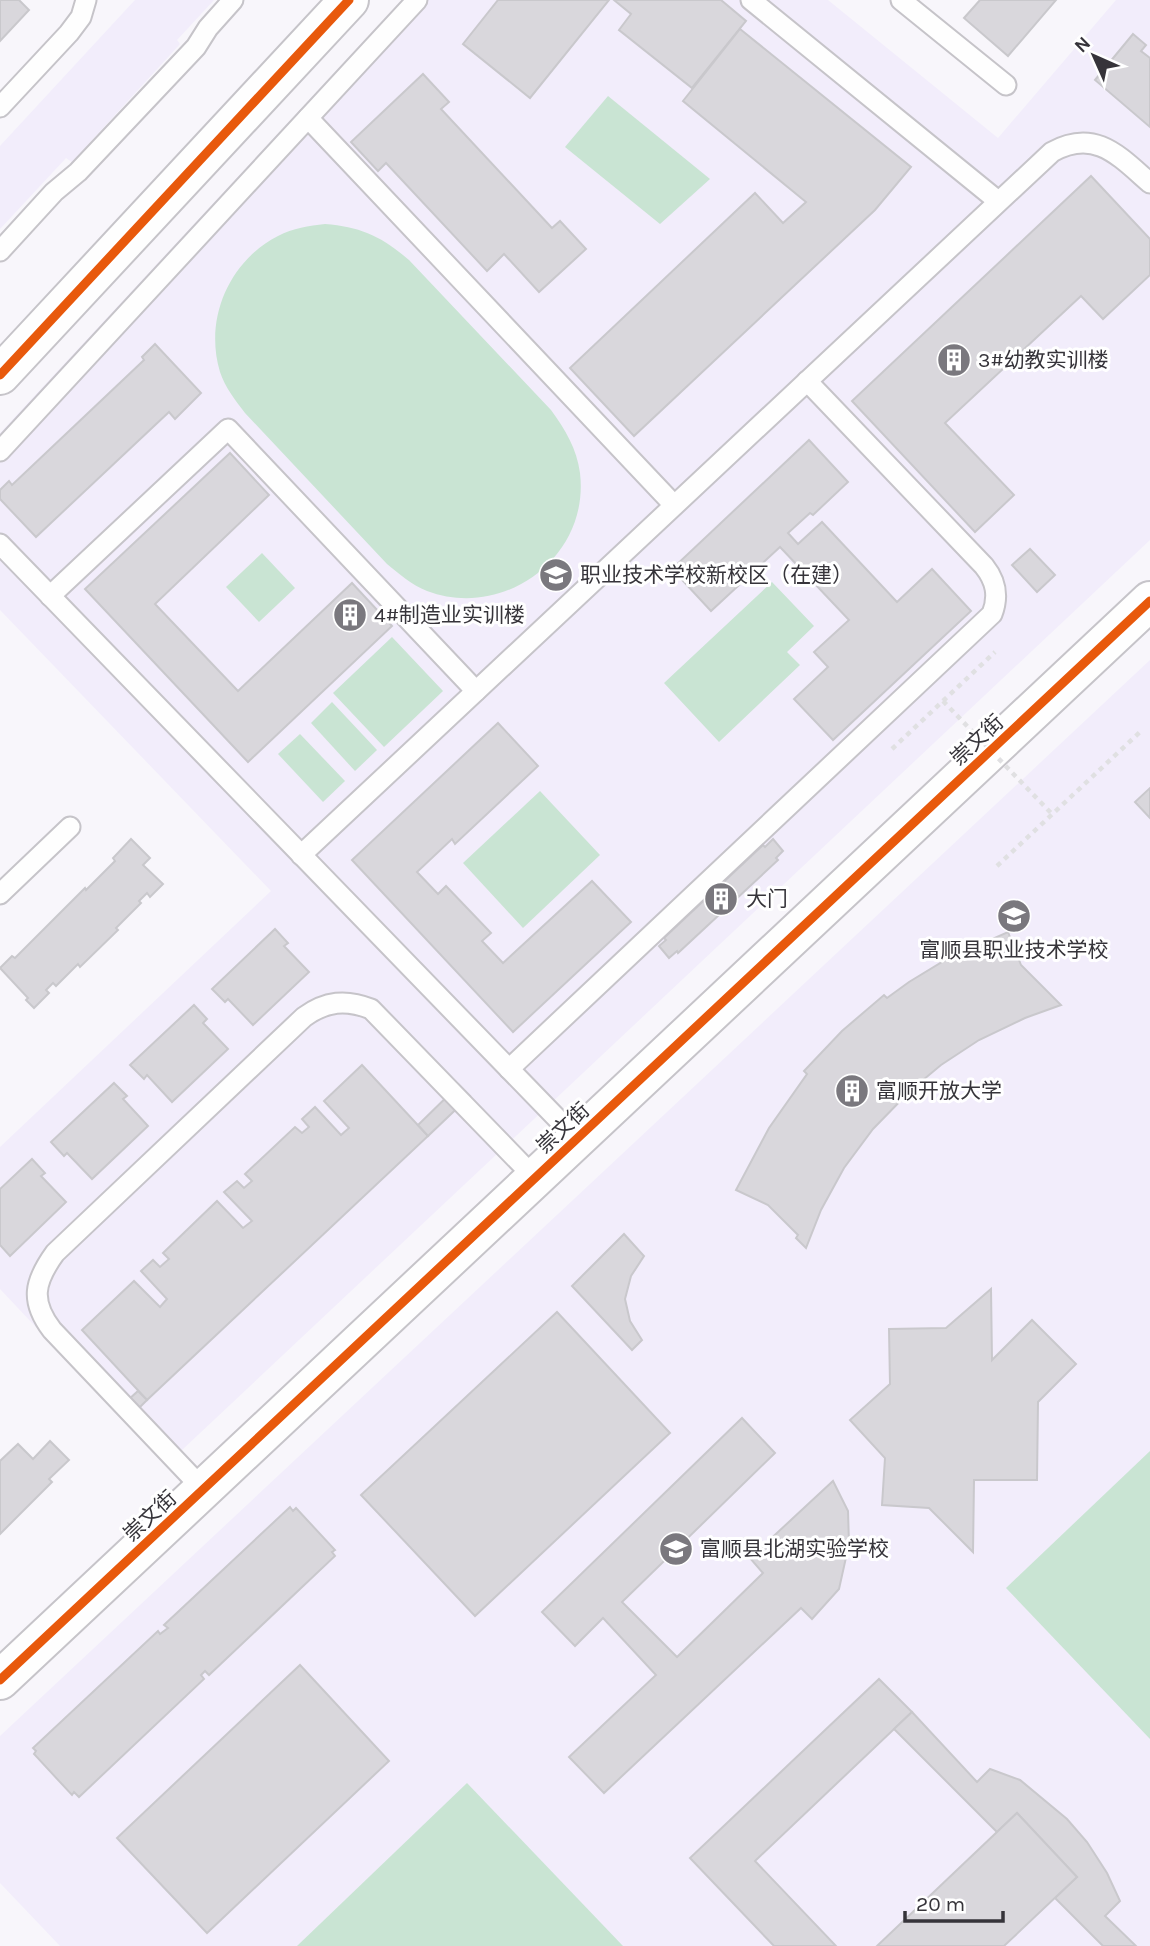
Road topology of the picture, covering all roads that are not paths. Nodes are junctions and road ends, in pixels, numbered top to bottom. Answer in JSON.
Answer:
{"nodes":[{"id":1,"x":86,"y":0,"type":"edge"},
{"id":2,"x":233,"y":0,"type":"edge"},
{"id":3,"x":349,"y":0,"type":"edge"},
{"id":4,"x":417,"y":0,"type":"edge"},
{"id":5,"x":751,"y":0,"type":"edge"},
{"id":6,"x":901,"y":0,"type":"edge"},
{"id":7,"x":1006,"y":85,"type":"dead end"},
{"id":8,"x":0,"y":107,"type":"edge"},
{"id":9,"x":308,"y":118,"type":"junction"},
{"id":10,"x":1150,"y":183,"type":"edge"},
{"id":11,"x":998,"y":201,"type":"junction"},
{"id":12,"x":0,"y":251,"type":"edge"},
{"id":13,"x":6,"y":357,"type":"edge"},
{"id":14,"x":807,"y":381,"type":"junction"},
{"id":15,"x":0,"y":451,"type":"edge"},
{"id":16,"x":674,"y":505,"type":"junction"},
{"id":17,"x":0,"y":544,"type":"edge"},
{"id":18,"x":50,"y":596,"type":"junction"},
{"id":19,"x":1150,"y":601,"type":"edge"},
{"id":20,"x":475,"y":691,"type":"junction"},
{"id":21,"x":70,"y":827,"type":"dead end"},
{"id":22,"x":301,"y":855,"type":"junction"},
{"id":23,"x":0,"y":894,"type":"edge"},
{"id":24,"x":509,"y":1069,"type":"junction"},
{"id":25,"x":577,"y":1139,"type":"junction"},
{"id":26,"x":535,"y":1178,"type":"junction"},
{"id":27,"x":203,"y":1489,"type":"junction"},
{"id":28,"x":0,"y":1680,"type":"edge"}],
"edges":[{"from":1,"to":8,"type":"lane"},
{"from":2,"to":12,"type":"lane"},
{"from":3,"to":13,"type":"street"},
{"from":4,"to":9,"type":"lane"},
{"from":5,"to":11,"type":"lane"},
{"from":6,"to":7,"type":"lane"},
{"from":9,"to":15,"type":"lane"},
{"from":9,"to":16,"type":"lane"},
{"from":10,"to":11,"type":"lane"},
{"from":11,"to":14,"type":"lane"},
{"from":14,"to":16,"type":"lane"},
{"from":14,"to":24,"type":"lane"},
{"from":16,"to":20,"type":"lane"},
{"from":17,"to":18,"type":"lane"},
{"from":18,"to":20,"type":"lane"},
{"from":18,"to":22,"type":"lane"},
{"from":19,"to":25,"type":"street","name":"崇文街"},
{"from":20,"to":22,"type":"lane"},
{"from":21,"to":23,"type":"lane"},
{"from":22,"to":24,"type":"lane"},
{"from":24,"to":25,"type":"lane"},
{"from":25,"to":26,"type":"street","name":"崇文街"},
{"from":26,"to":27,"type":"street","name":"崇文街"},
{"from":26,"to":27,"type":"lane"},
{"from":27,"to":28,"type":"street","name":"崇文街"}]}
